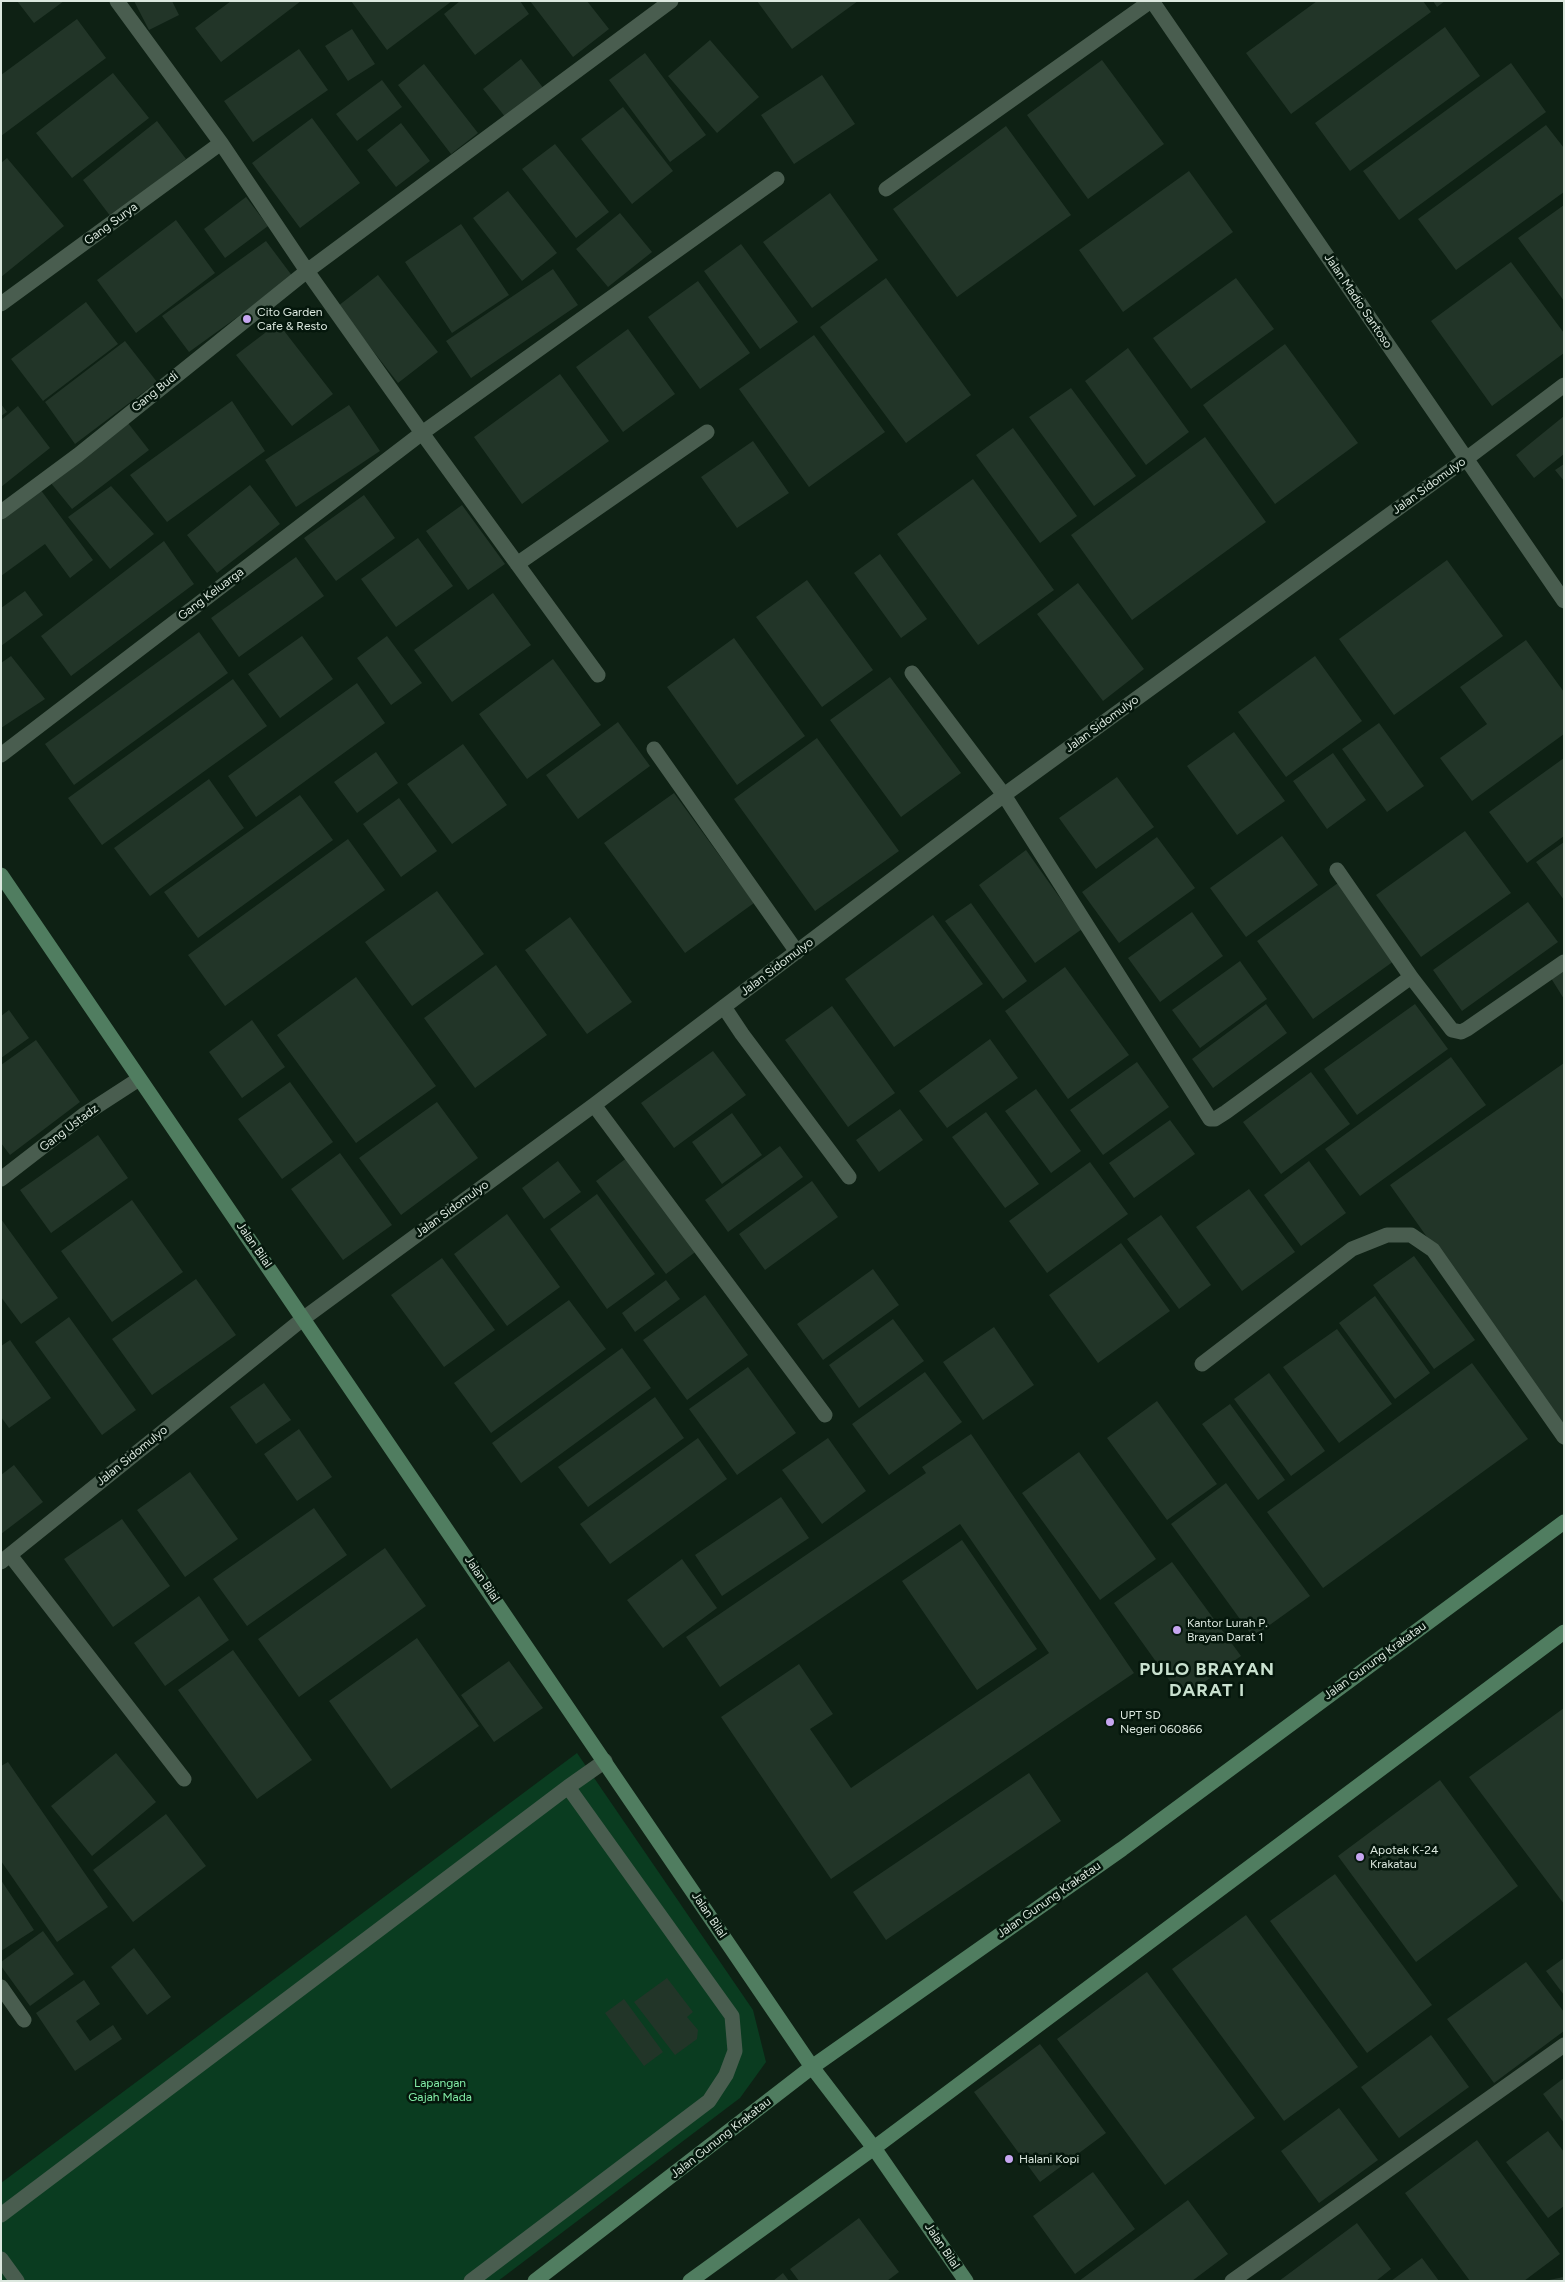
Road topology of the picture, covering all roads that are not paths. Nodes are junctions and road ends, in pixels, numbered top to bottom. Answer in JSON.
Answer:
{"nodes":[{"id":1,"x":118,"y":1,"type":"edge"},
{"id":2,"x":671,"y":1,"type":"edge"},
{"id":3,"x":1152,"y":1,"type":"edge"},
{"id":4,"x":221,"y":143,"type":"junction"},
{"id":5,"x":777,"y":179,"type":"dead end"},
{"id":6,"x":886,"y":189,"type":"dead end"},
{"id":7,"x":307,"y":270,"type":"junction"},
{"id":8,"x":1,"y":304,"type":"edge"},
{"id":9,"x":1564,"y":385,"type":"edge"},
{"id":10,"x":708,"y":432,"type":"dead end"},
{"id":11,"x":422,"y":433,"type":"junction"},
{"id":12,"x":1466,"y":459,"type":"junction"},
{"id":13,"x":1,"y":512,"type":"edge"},
{"id":14,"x":517,"y":564,"type":"junction"},
{"id":15,"x":1564,"y":601,"type":"edge"},
{"id":16,"x":912,"y":673,"type":"dead end"},
{"id":17,"x":598,"y":675,"type":"dead end"},
{"id":18,"x":654,"y":750,"type":"dead end"},
{"id":19,"x":1,"y":755,"type":"edge"},
{"id":20,"x":1004,"y":795,"type":"junction"},
{"id":21,"x":1337,"y":870,"type":"dead end"},
{"id":22,"x":1,"y":875,"type":"edge"},
{"id":23,"x":798,"y":952,"type":"junction"},
{"id":24,"x":1564,"y":962,"type":"edge"},
{"id":25,"x":1411,"y":976,"type":"junction"},
{"id":26,"x":724,"y":1007,"type":"junction"},
{"id":27,"x":139,"y":1079,"type":"junction"},
{"id":28,"x":594,"y":1104,"type":"junction"},
{"id":29,"x":849,"y":1177,"type":"dead end"},
{"id":30,"x":1,"y":1179,"type":"edge"},
{"id":31,"x":304,"y":1318,"type":"junction"},
{"id":32,"x":1202,"y":1364,"type":"dead end"},
{"id":33,"x":825,"y":1414,"type":"dead end"},
{"id":34,"x":1564,"y":1437,"type":"edge"},
{"id":35,"x":1564,"y":1522,"type":"edge"},
{"id":36,"x":6,"y":1558,"type":"edge"},
{"id":37,"x":1564,"y":1632,"type":"edge"},
{"id":38,"x":605,"y":1761,"type":"junction"},
{"id":39,"x":184,"y":1779,"type":"dead end"},
{"id":40,"x":568,"y":1787,"type":"junction"},
{"id":41,"x":1,"y":1987,"type":"edge"},
{"id":42,"x":24,"y":2020,"type":"dead end"},
{"id":43,"x":1564,"y":2045,"type":"edge"},
{"id":44,"x":812,"y":2067,"type":"junction"},
{"id":45,"x":874,"y":2148,"type":"junction"},
{"id":46,"x":1,"y":2215,"type":"edge"},
{"id":47,"x":1,"y":2259,"type":"edge"},
{"id":48,"x":17,"y":2281,"type":"edge"},
{"id":49,"x":471,"y":2281,"type":"edge"},
{"id":50,"x":535,"y":2281,"type":"edge"},
{"id":51,"x":690,"y":2281,"type":"edge"},
{"id":52,"x":966,"y":2281,"type":"edge"},
{"id":53,"x":1232,"y":2281,"type":"edge"}],
"edges":[{"from":1,"to":4,"type":"street"},
{"from":2,"to":7,"type":"street","name":"Gang Budi"},
{"from":3,"to":6,"type":"street"},
{"from":3,"to":12,"type":"street","name":"Jalan Madio Santoso"},
{"from":4,"to":7,"type":"street"},
{"from":4,"to":8,"type":"street","name":"Gang Surya"},
{"from":5,"to":11,"type":"street","name":"Gang Keluarga"},
{"from":7,"to":11,"type":"street"},
{"from":7,"to":13,"type":"street","name":"Gang Budi"},
{"from":9,"to":12,"type":"street","name":"Jalan Sidomulyo"},
{"from":10,"to":14,"type":"street"},
{"from":11,"to":14,"type":"street"},
{"from":11,"to":19,"type":"street","name":"Gang Keluarga"},
{"from":12,"to":15,"type":"street","name":"Jalan Madio Santoso"},
{"from":12,"to":20,"type":"street","name":"Jalan Sidomulyo"},
{"from":14,"to":17,"type":"street"},
{"from":16,"to":20,"type":"street"},
{"from":18,"to":23,"type":"street"},
{"from":20,"to":23,"type":"street","name":"Jalan Sidomulyo"},
{"from":20,"to":25,"type":"street"},
{"from":21,"to":25,"type":"street"},
{"from":22,"to":27,"type":"main road","name":"Jalan Bilal"},
{"from":23,"to":26,"type":"street","name":"Jalan Sidomulyo"},
{"from":24,"to":25,"type":"street"},
{"from":26,"to":28,"type":"street","name":"Jalan Sidomulyo"},
{"from":26,"to":29,"type":"street"},
{"from":27,"to":30,"type":"street","name":"Gang Ustadz"},
{"from":27,"to":31,"type":"main road","name":"Jalan Bilal"},
{"from":28,"to":31,"type":"street","name":"Jalan Sidomulyo"},
{"from":28,"to":33,"type":"street"},
{"from":31,"to":36,"type":"street","name":"Jalan Sidomulyo"},
{"from":31,"to":38,"type":"main road","name":"Jalan Bilal"},
{"from":32,"to":34,"type":"street"},
{"from":35,"to":44,"type":"main road","name":"Jalan Gunung Krakatau"},
{"from":36,"to":39,"type":"street"},
{"from":37,"to":45,"type":"main road"},
{"from":38,"to":40,"type":"street"},
{"from":38,"to":44,"type":"main road","name":"Jalan Bilal"},
{"from":40,"to":46,"type":"street"},
{"from":40,"to":49,"type":"street"},
{"from":41,"to":42,"type":"street"},
{"from":43,"to":53,"type":"street"},
{"from":44,"to":45,"type":"main road","name":"Jalan Bilal"},
{"from":44,"to":50,"type":"main road","name":"Jalan Gunung Krakatau"},
{"from":45,"to":51,"type":"main road"},
{"from":45,"to":52,"type":"main road","name":"Jalan Bilal"},
{"from":47,"to":48,"type":"street"}]}
